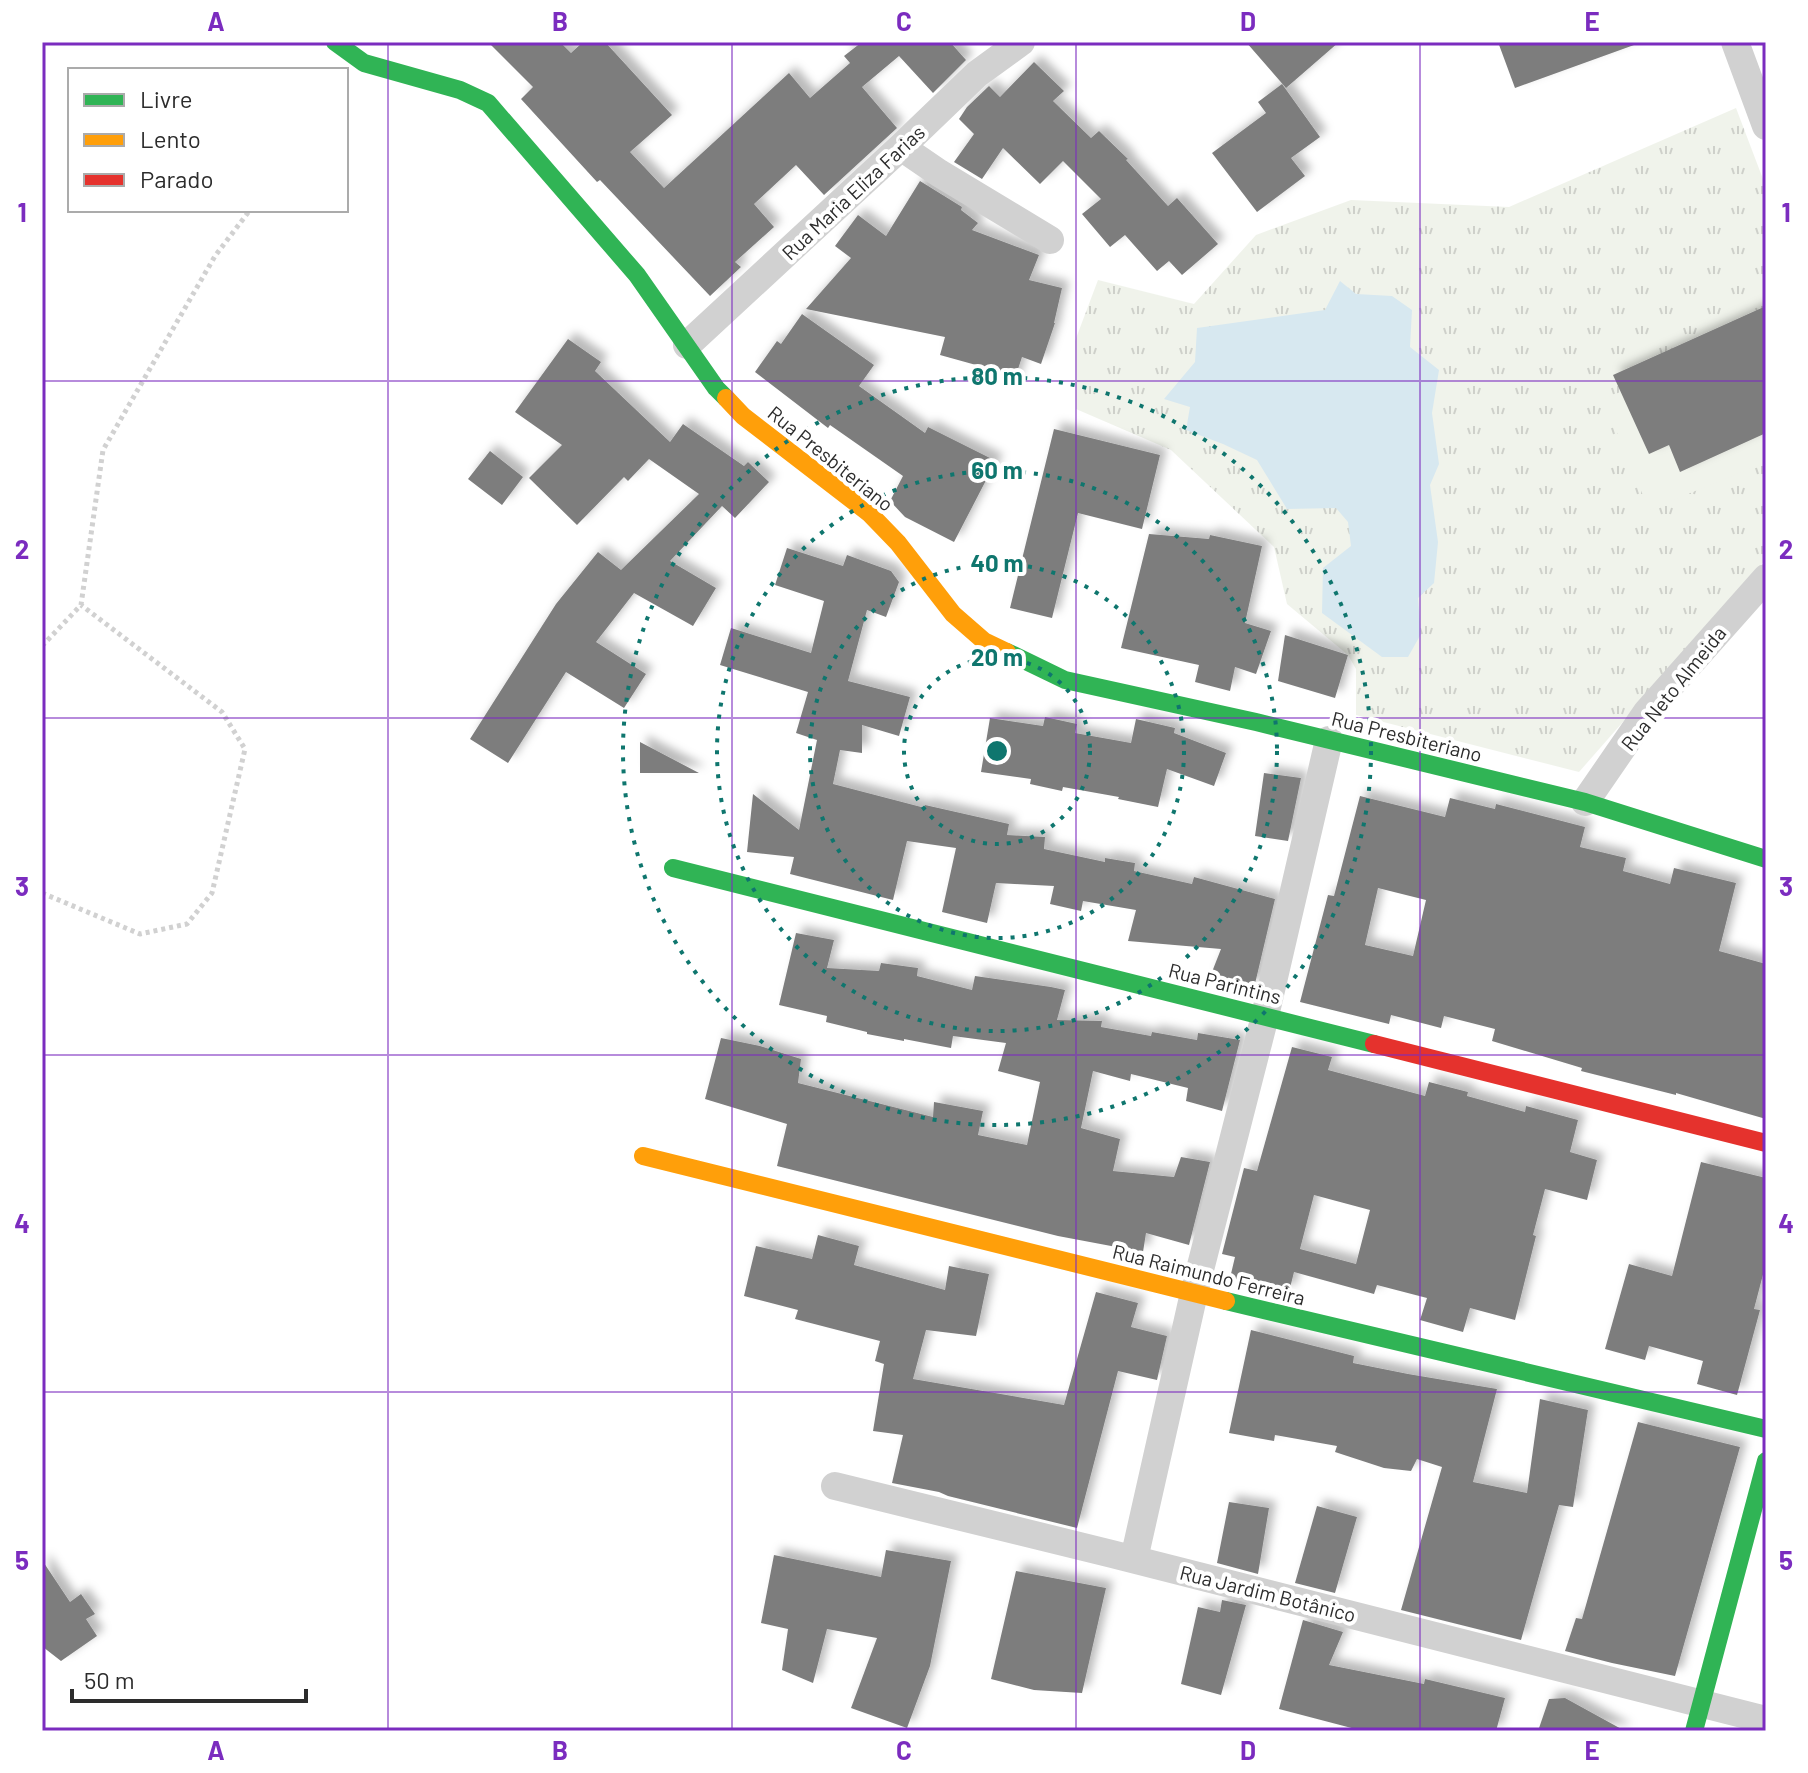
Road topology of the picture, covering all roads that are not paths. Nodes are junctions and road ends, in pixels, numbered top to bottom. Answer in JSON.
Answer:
{"nodes":[{"id":1,"x":335,"y":42,"type":"edge"},
{"id":2,"x":1021,"y":42,"type":"edge"},
{"id":3,"x":1735,"y":42,"type":"edge"},
{"id":4,"x":1766,"y":126,"type":"edge"},
{"id":5,"x":901,"y":147,"type":"junction"},
{"id":6,"x":1050,"y":240,"type":"dead end"},
{"id":7,"x":687,"y":345,"type":"junction"},
{"id":8,"x":1766,"y":578,"type":"edge"},
{"id":9,"x":1329,"y":740,"type":"junction"},
{"id":10,"x":1585,"y":802,"type":"junction"},
{"id":11,"x":1766,"y":859,"type":"edge"},
{"id":12,"x":673,"y":868,"type":"dead end"},
{"id":13,"x":1265,"y":1016,"type":"junction"},
{"id":14,"x":1766,"y":1143,"type":"edge"},
{"id":15,"x":643,"y":1156,"type":"dead end"},
{"id":16,"x":1194,"y":1293,"type":"junction"},
{"id":17,"x":1766,"y":1429,"type":"edge"},
{"id":18,"x":1766,"y":1461,"type":"edge"},
{"id":19,"x":835,"y":1486,"type":"dead end"},
{"id":20,"x":1134,"y":1559,"type":"junction"},
{"id":21,"x":1701,"y":1704,"type":"junction"},
{"id":22,"x":1766,"y":1720,"type":"edge"},
{"id":23,"x":1694,"y":1731,"type":"edge"}],
"edges":[{"from":1,"to":7,"type":"street","name":"Rua Presbiteriano"},
{"from":2,"to":5,"type":"street","name":"Rua Maria Eliza Farias"},
{"from":3,"to":4,"type":"street"},
{"from":5,"to":6,"type":"street"},
{"from":5,"to":7,"type":"street","name":"Rua Maria Eliza Farias"},
{"from":7,"to":9,"type":"street","name":"Rua Presbiteriano"},
{"from":8,"to":10,"type":"street","name":"Rua Neto Almeida"},
{"from":9,"to":10,"type":"street","name":"Rua Presbiteriano"},
{"from":9,"to":13,"type":"street"},
{"from":10,"to":11,"type":"street","name":"Rua Presbiteriano"},
{"from":12,"to":13,"type":"street","name":"Rua Parintins"},
{"from":13,"to":14,"type":"street","name":"Rua Parintins"},
{"from":13,"to":16,"type":"street"},
{"from":15,"to":16,"type":"street","name":"Rua Raimundo Ferreira"},
{"from":16,"to":17,"type":"street","name":"Rua Raimundo Ferreira"},
{"from":16,"to":20,"type":"street"},
{"from":18,"to":21,"type":"street"},
{"from":19,"to":20,"type":"street","name":"Rua Jardim Botânico"},
{"from":20,"to":21,"type":"street","name":"Rua Jardim Botânico"},
{"from":21,"to":22,"type":"street","name":"Rua Jardim Botânico"},
{"from":21,"to":23,"type":"street"}]}
